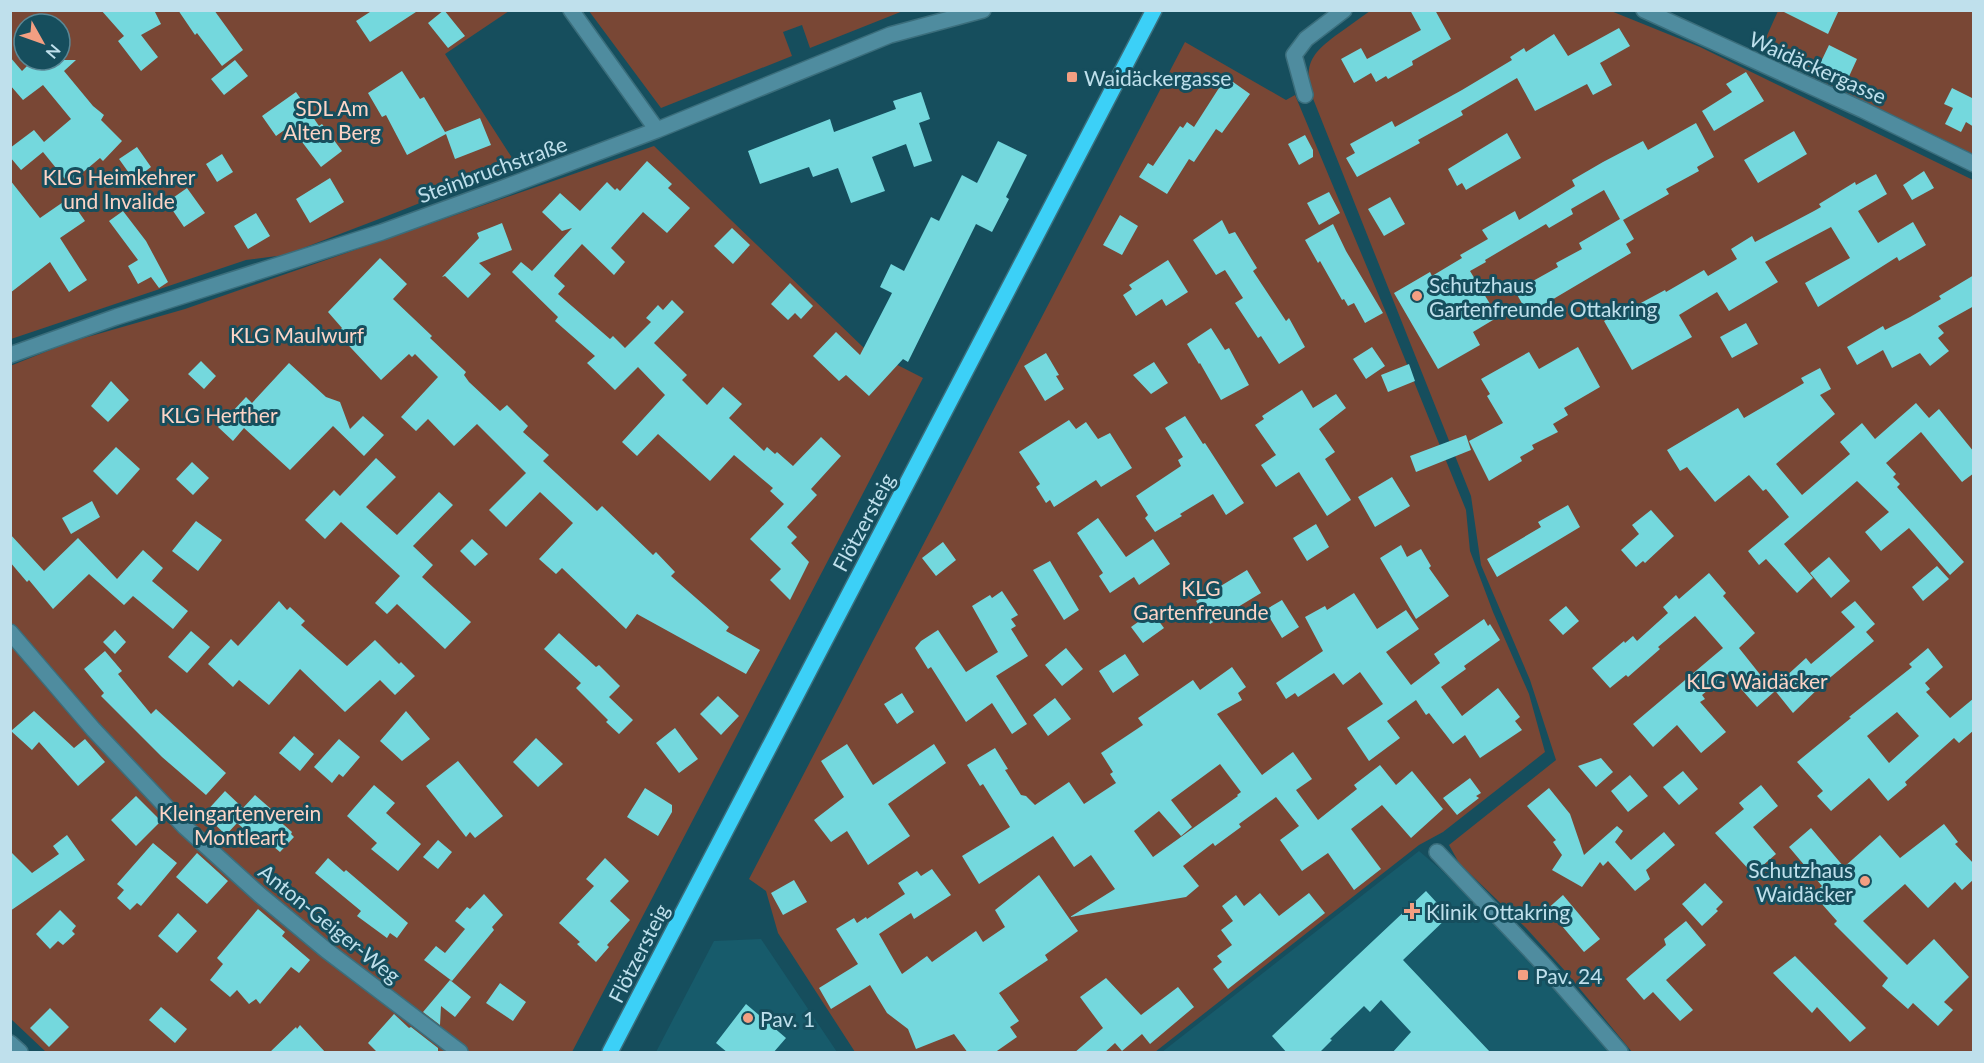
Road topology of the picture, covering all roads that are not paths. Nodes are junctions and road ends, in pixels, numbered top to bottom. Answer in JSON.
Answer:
{"nodes":[{"id":1,"x":571,"y":10,"type":"edge"},
{"id":2,"x":983,"y":10,"type":"edge"},
{"id":3,"x":1154,"y":10,"type":"edge"},
{"id":4,"x":1344,"y":10,"type":"edge"},
{"id":5,"x":1644,"y":10,"type":"edge"},
{"id":6,"x":1305,"y":95,"type":"dead end"},
{"id":7,"x":657,"y":130,"type":"junction"},
{"id":8,"x":1974,"y":164,"type":"edge"},
{"id":9,"x":10,"y":355,"type":"edge"},
{"id":10,"x":10,"y":632,"type":"edge"},
{"id":11,"x":1437,"y":852,"type":"dead end"},
{"id":12,"x":10,"y":1043,"type":"edge"},
{"id":13,"x":20,"y":1053,"type":"edge"},
{"id":14,"x":460,"y":1053,"type":"edge"},
{"id":15,"x":610,"y":1053,"type":"edge"},
{"id":16,"x":1620,"y":1053,"type":"edge"}],
"edges":[{"from":1,"to":7,"type":"street"},
{"from":2,"to":7,"type":"street","name":"Steinbruchstraße"},
{"from":3,"to":15,"type":"main road","name":"Flötzersteig"},
{"from":4,"to":6,"type":"street"},
{"from":5,"to":8,"type":"street","name":"Waidäckergasse"},
{"from":7,"to":9,"type":"street","name":"Steinbruchstraße"},
{"from":10,"to":14,"type":"street","name":"Anton-Geiger-Weg"},
{"from":11,"to":16,"type":"street"},
{"from":12,"to":13,"type":"street"}]}
